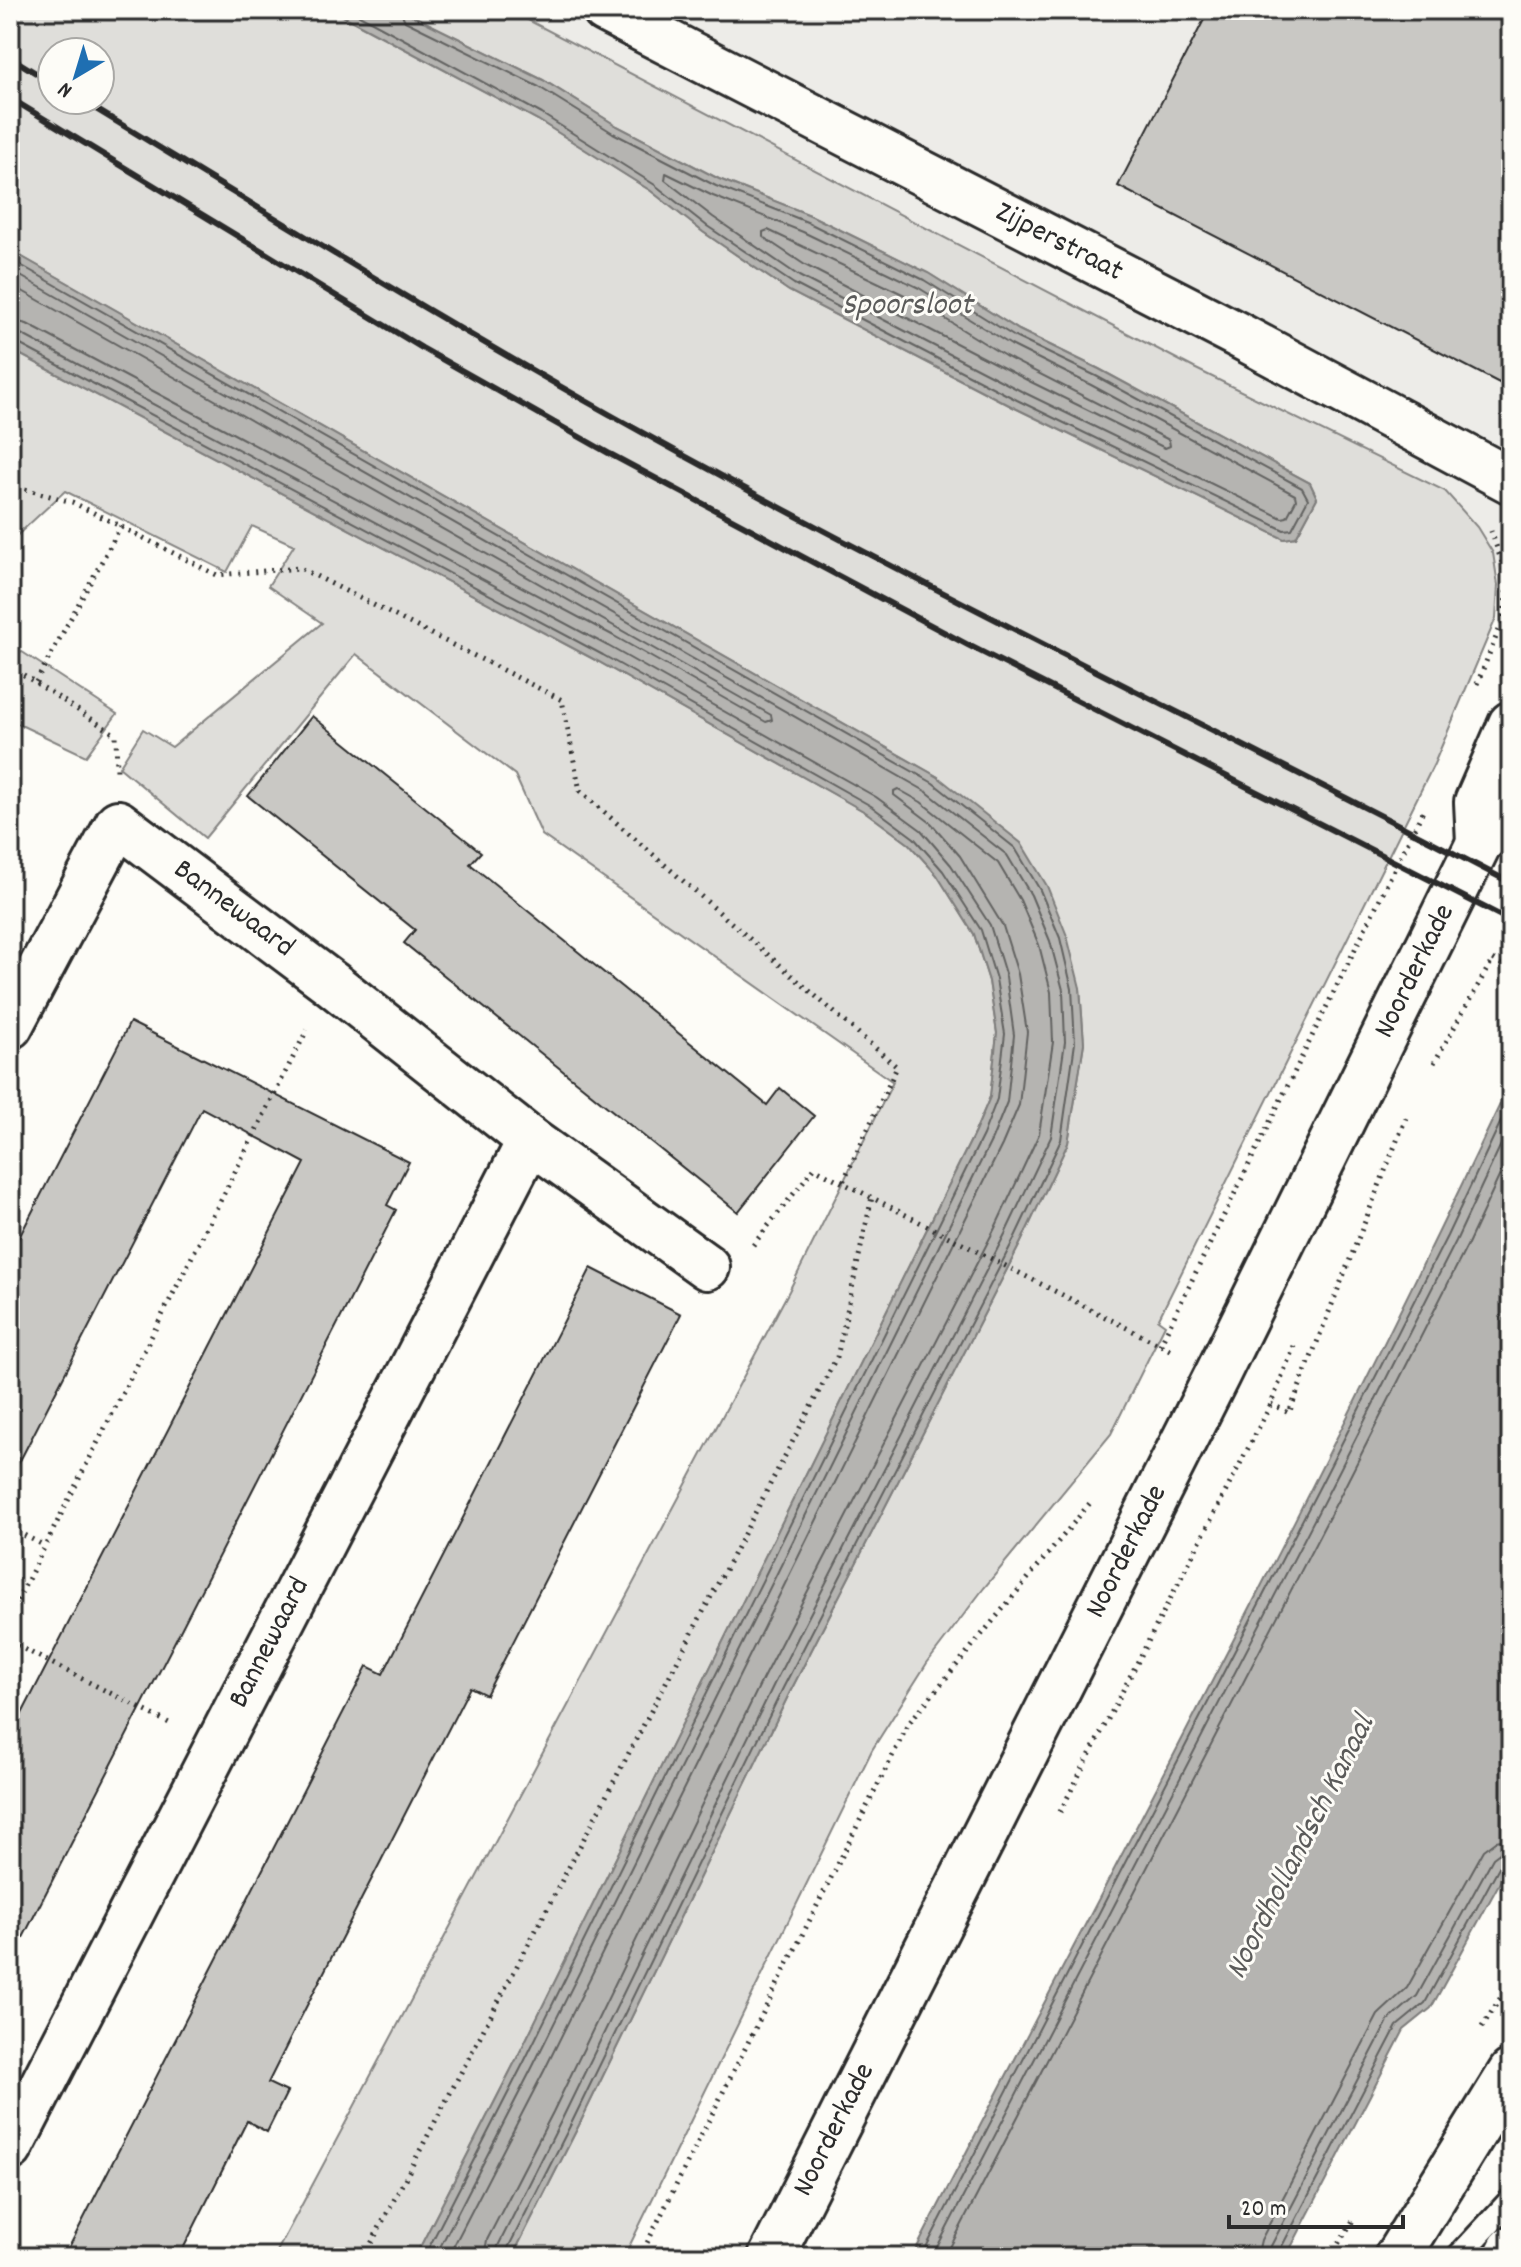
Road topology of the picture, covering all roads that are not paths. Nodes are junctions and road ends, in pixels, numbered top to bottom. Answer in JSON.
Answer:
{"nodes":[{"id":1,"x":605,"y":10,"type":"edge"},
{"id":2,"x":1511,"y":481,"type":"edge"},
{"id":3,"x":1511,"y":724,"type":"edge"},
{"id":4,"x":1511,"y":807,"type":"edge"},
{"id":5,"x":1479,"y":843,"type":"junction"},
{"id":6,"x":10,"y":1026,"type":"edge"},
{"id":7,"x":530,"y":1140,"type":"junction"},
{"id":8,"x":707,"y":1267,"type":"road end"},
{"id":9,"x":1511,"y":2072,"type":"edge"},
{"id":10,"x":10,"y":2148,"type":"edge"},
{"id":11,"x":1511,"y":2200,"type":"edge"},
{"id":12,"x":1511,"y":2249,"type":"edge"},
{"id":13,"x":771,"y":2257,"type":"edge"},
{"id":14,"x":1397,"y":2257,"type":"edge"},
{"id":15,"x":1458,"y":2257,"type":"edge"},
{"id":16,"x":1507,"y":2257,"type":"edge"}],
"edges":[{"from":1,"to":2,"type":"street","name":"Zijperstraat"},
{"from":3,"to":5,"type":"street","name":"Noorderkade"},
{"from":4,"to":5,"type":"street","name":"Noorderkade"},
{"from":5,"to":13,"type":"street","name":"Noorderkade"},
{"from":6,"to":7,"type":"street","name":"Bannewaard"},
{"from":7,"to":8,"type":"street","name":"Bannewaard"},
{"from":7,"to":10,"type":"street","name":"Bannewaard"},
{"from":9,"to":14,"type":"street"},
{"from":11,"to":15,"type":"lane"},
{"from":12,"to":16,"type":"street"}]}
